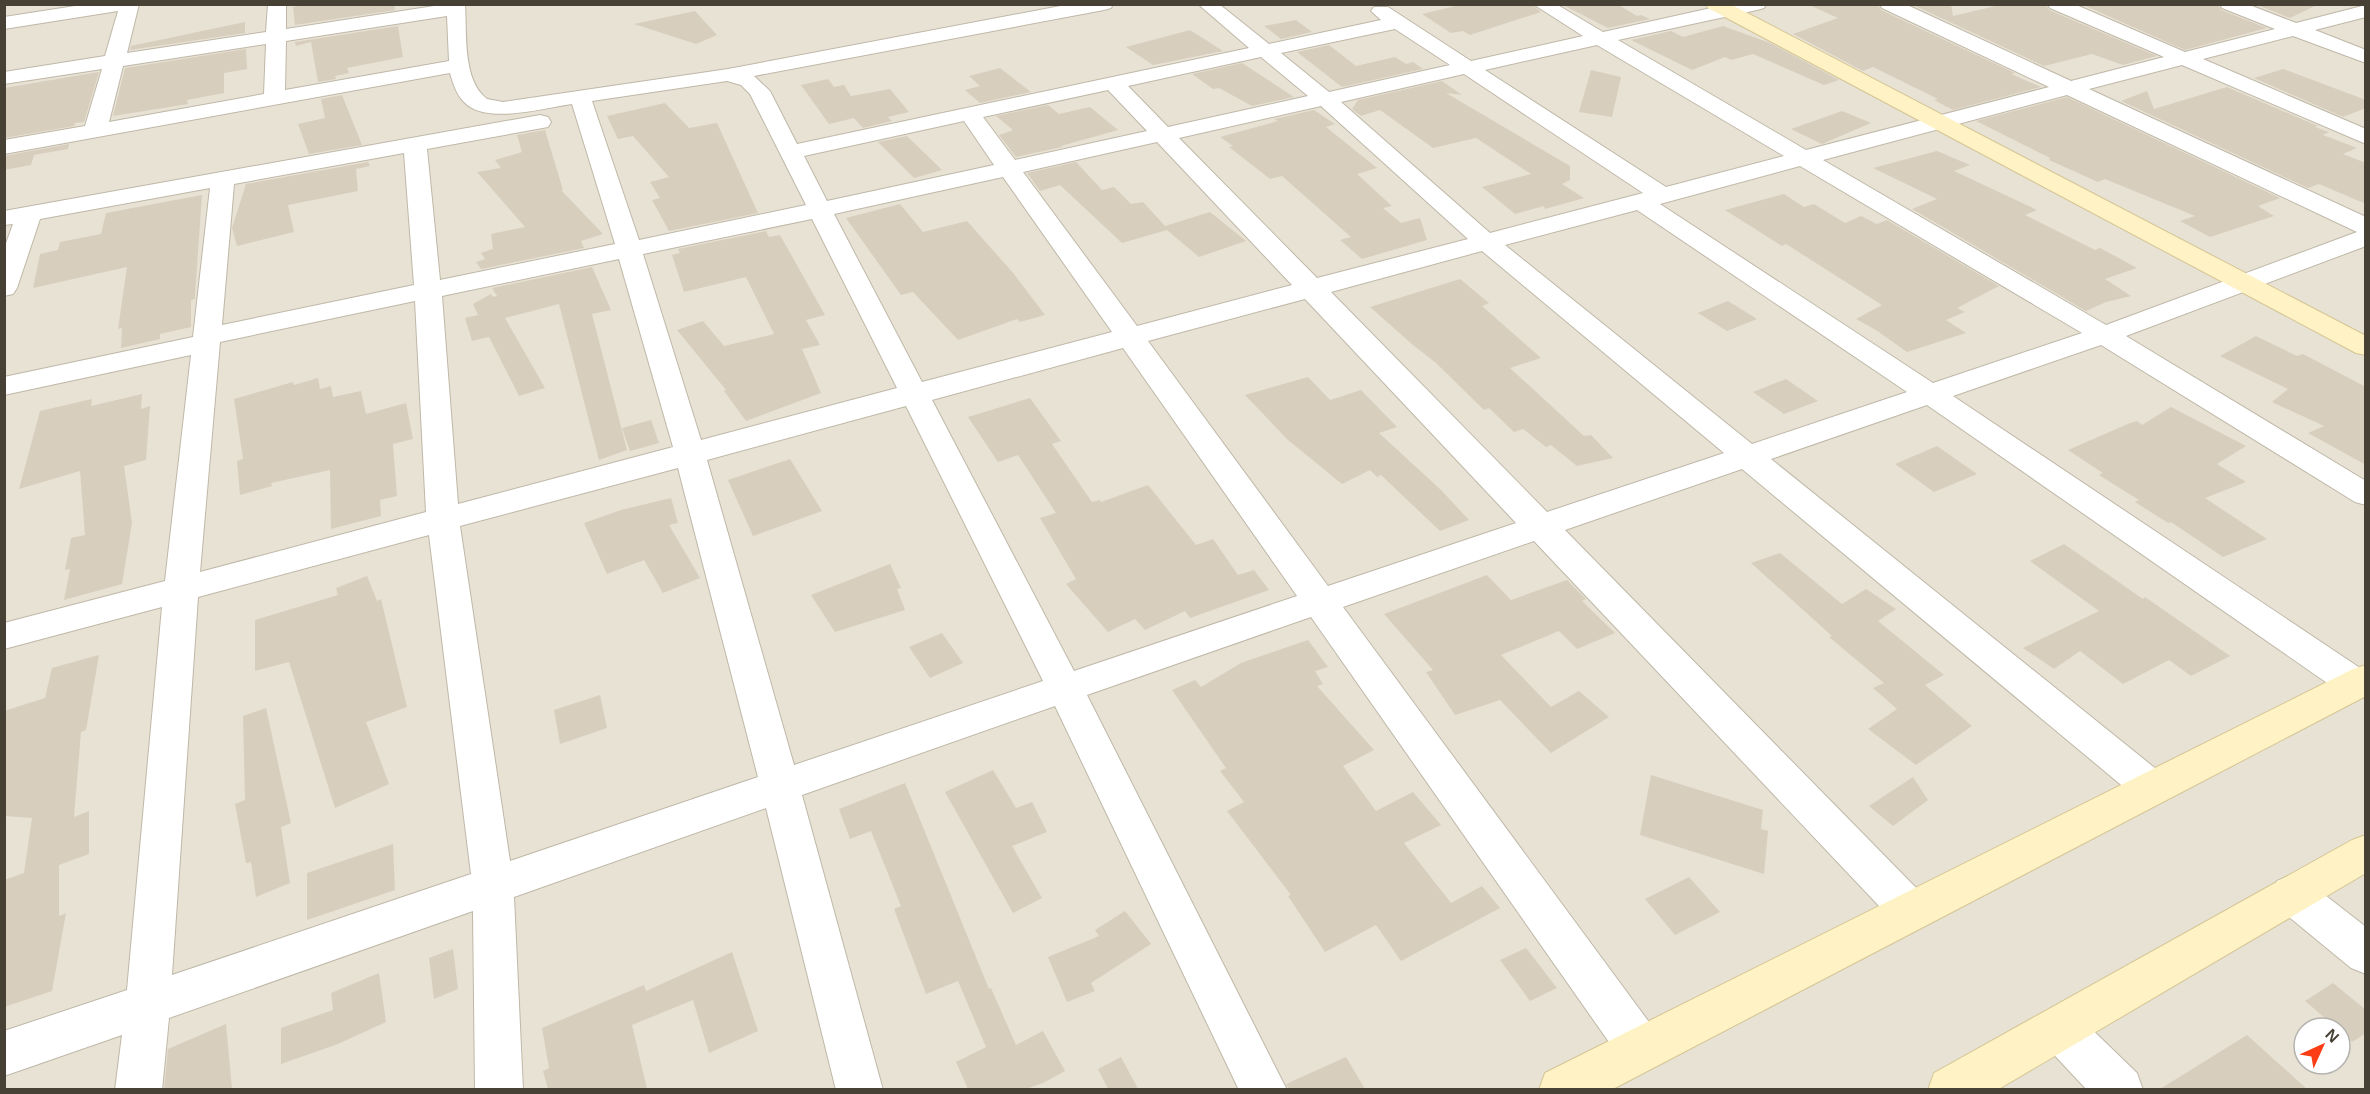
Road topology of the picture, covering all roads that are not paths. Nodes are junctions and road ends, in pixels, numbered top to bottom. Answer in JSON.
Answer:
{"nodes":[{"id":1,"x":130,"y":4,"type":"edge"},
{"id":2,"x":277,"y":4,"type":"edge"},
{"id":3,"x":1104,"y":4,"type":"edge"},
{"id":4,"x":1207,"y":4,"type":"edge"},
{"id":5,"x":1371,"y":4,"type":"edge"},
{"id":6,"x":1542,"y":4,"type":"edge"},
{"id":7,"x":1757,"y":4,"type":"edge"},
{"id":8,"x":1889,"y":4,"type":"edge"},
{"id":9,"x":2057,"y":4,"type":"edge"},
{"id":10,"x":2229,"y":4,"type":"edge"},
{"id":11,"x":456,"y":7,"type":"edge"},
{"id":12,"x":1721,"y":8,"type":"edge"},
{"id":13,"x":1051,"y":9,"type":"edge"},
{"id":14,"x":2366,"y":11,"type":"edge"},
{"id":15,"x":1398,"y":22,"type":"junction"},
{"id":16,"x":4,"y":23,"type":"edge"},
{"id":17,"x":2294,"y":29,"type":"junction"},
{"id":18,"x":277,"y":37,"type":"junction"},
{"id":19,"x":1599,"y":39,"type":"junction"},
{"id":20,"x":1266,"y":50,"type":"junction"},
{"id":21,"x":2366,"y":57,"type":"edge"},
{"id":22,"x":2184,"y":58,"type":"junction"},
{"id":23,"x":114,"y":62,"type":"junction"},
{"id":24,"x":460,"y":65,"type":"junction"},
{"id":25,"x":1468,"y":68,"type":"junction"},
{"id":26,"x":728,"y":75,"type":"junction"},
{"id":27,"x":4,"y":78,"type":"edge"},
{"id":28,"x":1113,"y":83,"type":"junction"},
{"id":29,"x":2070,"y":87,"type":"junction"},
{"id":30,"x":274,"y":98,"type":"junction"},
{"id":31,"x":1325,"y":99,"type":"junction"},
{"id":32,"x":583,"y":105,"type":"junction"},
{"id":33,"x":969,"y":113,"type":"junction"},
{"id":34,"x":1938,"y":122,"type":"junction"},
{"id":35,"x":95,"y":131,"type":"junction"},
{"id":36,"x":1163,"y":135,"type":"junction"},
{"id":37,"x":2366,"y":136,"type":"edge"},
{"id":38,"x":416,"y":145,"type":"junction"},
{"id":39,"x":4,"y":147,"type":"edge"},
{"id":40,"x":790,"y":152,"type":"junction"},
{"id":41,"x":1801,"y":158,"type":"junction"},
{"id":42,"x":1008,"y":168,"type":"junction"},
{"id":43,"x":223,"y":179,"type":"junction"},
{"id":44,"x":1652,"y":198,"type":"junction"},
{"id":45,"x":819,"y":210,"type":"junction"},
{"id":46,"x":29,"y":214,"type":"junction"},
{"id":47,"x":4,"y":218,"type":"edge"},
{"id":48,"x":2366,"y":227,"type":"edge"},
{"id":49,"x":2366,"y":237,"type":"edge"},
{"id":50,"x":1486,"y":242,"type":"junction"},
{"id":51,"x":631,"y":249,"type":"junction"},
{"id":52,"x":2242,"y":282,"type":"junction"},
{"id":53,"x":4,"y":288,"type":"edge"},
{"id":54,"x":1311,"y":288,"type":"junction"},
{"id":55,"x":428,"y":290,"type":"junction"},
{"id":56,"x":2104,"y":334,"type":"junction"},
{"id":57,"x":1130,"y":337,"type":"junction"},
{"id":58,"x":207,"y":340,"type":"junction"},
{"id":59,"x":2366,"y":347,"type":"edge"},
{"id":60,"x":4,"y":386,"type":"edge"},
{"id":61,"x":914,"y":394,"type":"junction"},
{"id":62,"x":1930,"y":394,"type":"junction"},
{"id":63,"x":690,"y":454,"type":"junction"},
{"id":64,"x":1747,"y":456,"type":"junction"},
{"id":65,"x":2366,"y":495,"type":"edge"},
{"id":66,"x":442,"y":520,"type":"junction"},
{"id":67,"x":1540,"y":526,"type":"junction"},
{"id":68,"x":181,"y":589,"type":"junction"},
{"id":69,"x":1320,"y":602,"type":"junction"},
{"id":70,"x":4,"y":636,"type":"edge"},
{"id":71,"x":2361,"y":682,"type":"edge"},
{"id":72,"x":1065,"y":688,"type":"junction"},
{"id":73,"x":779,"y":787,"type":"junction"},
{"id":74,"x":2152,"y":788,"type":"junction"},
{"id":75,"x":2366,"y":852,"type":"edge"},
{"id":76,"x":493,"y":885,"type":"junction"},
{"id":77,"x":2292,"y":894,"type":"junction"},
{"id":78,"x":1911,"y":911,"type":"junction"},
{"id":79,"x":2366,"y":954,"type":"edge"},
{"id":80,"x":148,"y":1005,"type":"junction"},
{"id":81,"x":2059,"y":1028,"type":"junction"},
{"id":82,"x":1641,"y":1049,"type":"junction"},
{"id":83,"x":4,"y":1054,"type":"edge"},
{"id":84,"x":138,"y":1089,"type":"edge"},
{"id":85,"x":499,"y":1089,"type":"edge"},
{"id":86,"x":860,"y":1089,"type":"edge"},
{"id":87,"x":1264,"y":1089,"type":"edge"},
{"id":88,"x":1562,"y":1089,"type":"edge"},
{"id":89,"x":1951,"y":1089,"type":"edge"},
{"id":90,"x":2120,"y":1089,"type":"edge"}],
"edges":[{"from":1,"to":16,"type":"street"},
{"from":1,"to":23,"type":"street"},
{"from":2,"to":18,"type":"street"},
{"from":3,"to":13,"type":"street"},
{"from":4,"to":20,"type":"street"},
{"from":5,"to":15,"type":"street"},
{"from":6,"to":19,"type":"street"},
{"from":7,"to":12,"type":"street"},
{"from":8,"to":29,"type":"street"},
{"from":9,"to":22,"type":"street"},
{"from":10,"to":17,"type":"street"},
{"from":11,"to":18,"type":"street"},
{"from":11,"to":24,"type":"street"},
{"from":12,"to":19,"type":"street"},
{"from":12,"to":34,"type":"street"},
{"from":13,"to":26,"type":"street"},
{"from":14,"to":17,"type":"street"},
{"from":15,"to":20,"type":"street"},
{"from":15,"to":25,"type":"street"},
{"from":17,"to":21,"type":"street"},
{"from":17,"to":22,"type":"street"},
{"from":18,"to":23,"type":"street"},
{"from":18,"to":30,"type":"street"},
{"from":19,"to":25,"type":"street"},
{"from":19,"to":41,"type":"street"},
{"from":20,"to":28,"type":"street"},
{"from":20,"to":31,"type":"street"},
{"from":22,"to":29,"type":"street"},
{"from":22,"to":37,"type":"street"},
{"from":23,"to":27,"type":"street"},
{"from":23,"to":35,"type":"street"},
{"from":24,"to":30,"type":"street"},
{"from":24,"to":32,"type":"street"},
{"from":25,"to":31,"type":"street"},
{"from":25,"to":44,"type":"street"},
{"from":26,"to":32,"type":"street"},
{"from":26,"to":40,"type":"street"},
{"from":28,"to":33,"type":"street"},
{"from":28,"to":36,"type":"street"},
{"from":29,"to":34,"type":"street"},
{"from":29,"to":48,"type":"street"},
{"from":30,"to":35,"type":"street"},
{"from":31,"to":36,"type":"street"},
{"from":31,"to":50,"type":"street"},
{"from":32,"to":38,"type":"street"},
{"from":32,"to":51,"type":"street"},
{"from":33,"to":40,"type":"street"},
{"from":33,"to":42,"type":"street"},
{"from":34,"to":41,"type":"street"},
{"from":34,"to":52,"type":"street"},
{"from":35,"to":39,"type":"street"},
{"from":36,"to":42,"type":"street"},
{"from":36,"to":54,"type":"street"},
{"from":38,"to":43,"type":"street"},
{"from":38,"to":55,"type":"street"},
{"from":40,"to":45,"type":"street"},
{"from":41,"to":44,"type":"street"},
{"from":41,"to":56,"type":"street"},
{"from":42,"to":45,"type":"street"},
{"from":42,"to":57,"type":"street"},
{"from":43,"to":46,"type":"street"},
{"from":43,"to":58,"type":"street"},
{"from":44,"to":50,"type":"street"},
{"from":44,"to":62,"type":"street"},
{"from":45,"to":51,"type":"street"},
{"from":45,"to":61,"type":"street"},
{"from":46,"to":47,"type":"street"},
{"from":46,"to":53,"type":"street"},
{"from":49,"to":52,"type":"street"},
{"from":50,"to":54,"type":"street"},
{"from":50,"to":64,"type":"street"},
{"from":51,"to":55,"type":"street"},
{"from":51,"to":63,"type":"street"},
{"from":52,"to":56,"type":"street"},
{"from":52,"to":59,"type":"street"},
{"from":54,"to":57,"type":"street"},
{"from":54,"to":67,"type":"street"},
{"from":55,"to":58,"type":"street"},
{"from":55,"to":66,"type":"street"},
{"from":56,"to":62,"type":"street"},
{"from":56,"to":65,"type":"street"},
{"from":57,"to":61,"type":"street"},
{"from":57,"to":69,"type":"street"},
{"from":58,"to":60,"type":"street"},
{"from":58,"to":68,"type":"street"},
{"from":61,"to":63,"type":"street"},
{"from":61,"to":72,"type":"street"},
{"from":62,"to":64,"type":"street"},
{"from":62,"to":71,"type":"street"},
{"from":63,"to":66,"type":"street"},
{"from":63,"to":73,"type":"street"},
{"from":64,"to":67,"type":"street"},
{"from":64,"to":74,"type":"street"},
{"from":66,"to":68,"type":"street"},
{"from":66,"to":76,"type":"street"},
{"from":67,"to":69,"type":"street"},
{"from":67,"to":78,"type":"street"},
{"from":68,"to":70,"type":"street"},
{"from":68,"to":80,"type":"street"},
{"from":69,"to":72,"type":"street"},
{"from":69,"to":82,"type":"street"},
{"from":71,"to":74,"type":"street"},
{"from":72,"to":73,"type":"street"},
{"from":72,"to":87,"type":"street"},
{"from":73,"to":76,"type":"street"},
{"from":73,"to":86,"type":"street"},
{"from":74,"to":78,"type":"street"},
{"from":75,"to":77,"type":"street"},
{"from":76,"to":80,"type":"street"},
{"from":76,"to":85,"type":"street"},
{"from":77,"to":79,"type":"street"},
{"from":77,"to":81,"type":"street"},
{"from":78,"to":82,"type":"street"},
{"from":80,"to":83,"type":"street"},
{"from":80,"to":84,"type":"street"},
{"from":81,"to":89,"type":"street"},
{"from":81,"to":90,"type":"street"},
{"from":82,"to":88,"type":"street"}]}
